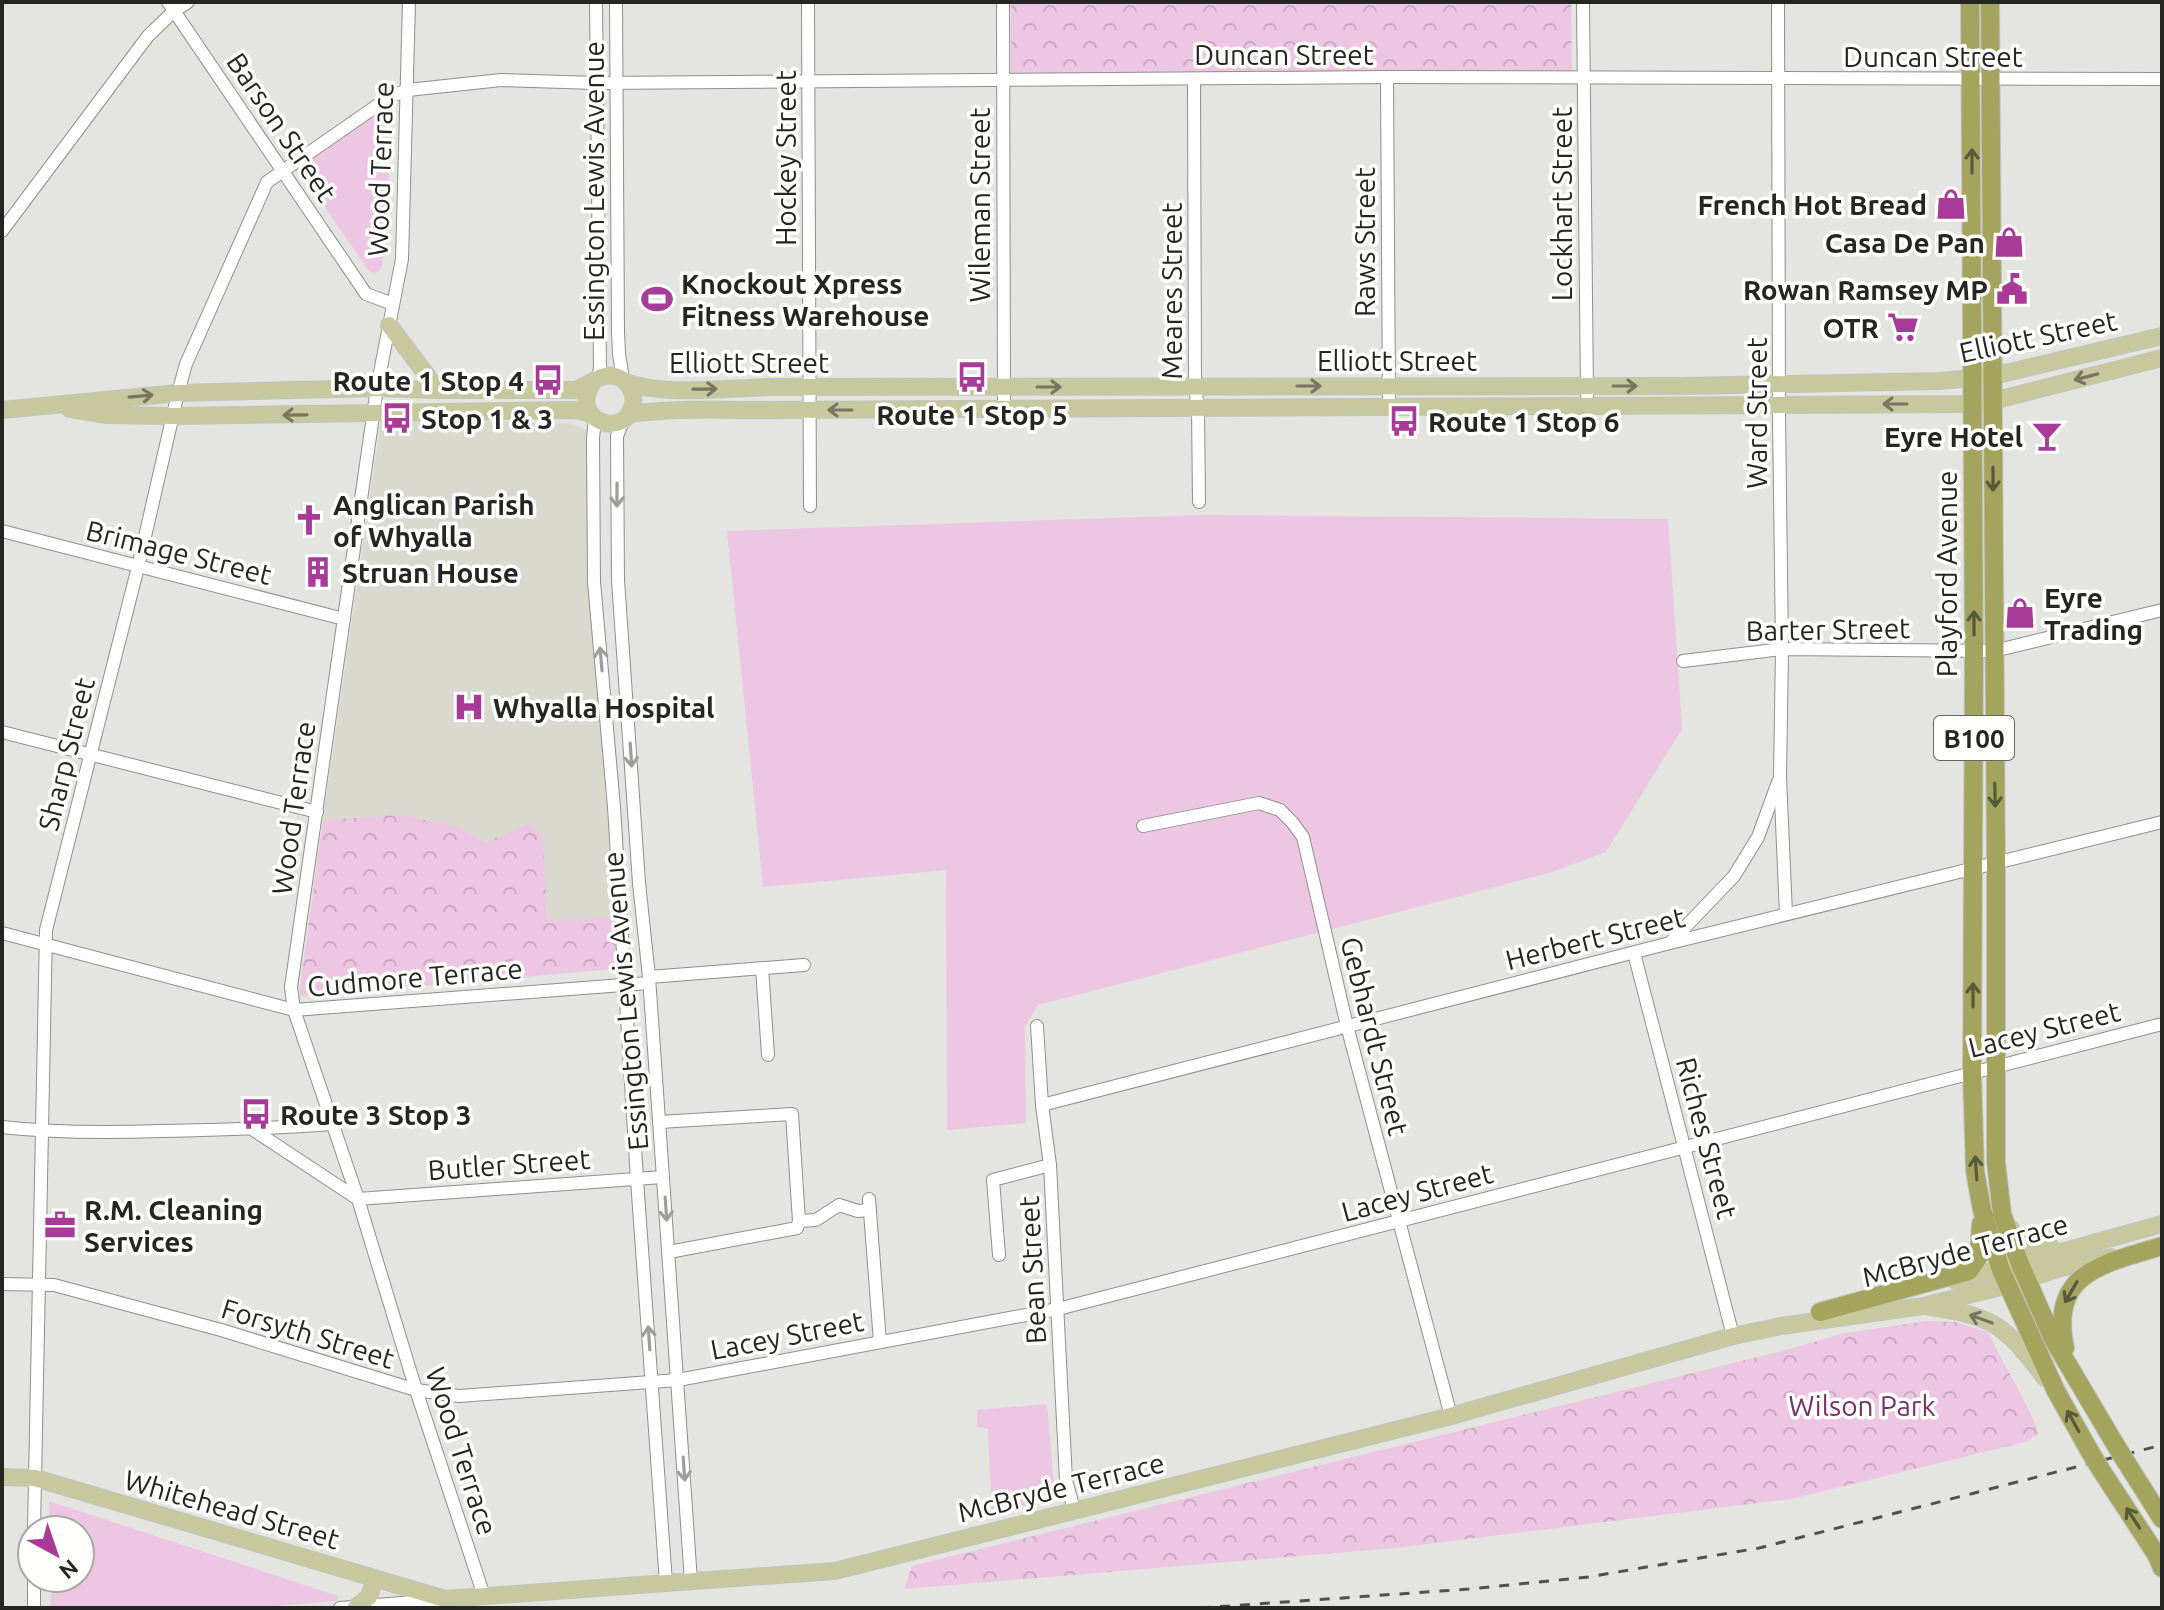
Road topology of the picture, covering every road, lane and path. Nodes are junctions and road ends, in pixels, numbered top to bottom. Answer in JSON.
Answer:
{"nodes":[{"id":1,"x":188,"y":2,"type":"edge"},
{"id":2,"x":409,"y":2,"type":"edge"},
{"id":3,"x":596,"y":2,"type":"edge"},
{"id":4,"x":616,"y":2,"type":"edge"},
{"id":5,"x":808,"y":2,"type":"edge"},
{"id":6,"x":1003,"y":2,"type":"edge"},
{"id":7,"x":1583,"y":2,"type":"edge"},
{"id":8,"x":1778,"y":2,"type":"edge"},
{"id":9,"x":1970,"y":2,"type":"edge"},
{"id":10,"x":1990,"y":2,"type":"edge"},
{"id":11,"x":171,"y":7,"type":"edge"},
{"id":12,"x":1387,"y":77,"type":"junction"},
{"id":13,"x":1003,"y":78,"type":"junction"},
{"id":14,"x":1194,"y":79,"type":"junction"},
{"id":15,"x":1584,"y":79,"type":"junction"},
{"id":16,"x":1991,"y":79,"type":"junction"},
{"id":17,"x":2162,"y":79,"type":"edge"},
{"id":18,"x":1778,"y":80,"type":"junction"},
{"id":19,"x":1971,"y":80,"type":"junction"},
{"id":20,"x":809,"y":81,"type":"junction"},
{"id":21,"x":617,"y":82,"type":"junction"},
{"id":22,"x":596,"y":83,"type":"junction"},
{"id":23,"x":408,"y":90,"type":"junction"},
{"id":24,"x":283,"y":171,"type":"junction"},
{"id":25,"x":1972,"y":230,"type":"junction"},
{"id":26,"x":1992,"y":230,"type":"junction"},
{"id":27,"x":2,"y":231,"type":"edge"},
{"id":28,"x":393,"y":304,"type":"junction"},
{"id":29,"x":389,"y":325,"type":"junction"},
{"id":30,"x":2162,"y":336,"type":"edge"},
{"id":31,"x":2162,"y":358,"type":"edge"},
{"id":32,"x":1993,"y":376,"type":"junction"},
{"id":33,"x":1973,"y":379,"type":"junction"},
{"id":34,"x":625,"y":381,"type":"junction"},
{"id":35,"x":594,"y":382,"type":"junction"},
{"id":36,"x":1780,"y":384,"type":"junction"},
{"id":37,"x":1389,"y":386,"type":"junction"},
{"id":38,"x":1587,"y":386,"type":"junction"},
{"id":39,"x":1195,"y":387,"type":"junction"},
{"id":40,"x":377,"y":388,"type":"junction"},
{"id":41,"x":810,"y":388,"type":"junction"},
{"id":42,"x":1004,"y":388,"type":"junction"},
{"id":43,"x":438,"y":390,"type":"junction"},
{"id":44,"x":178,"y":393,"type":"junction"},
{"id":45,"x":1993,"y":401,"type":"junction"},
{"id":46,"x":1973,"y":404,"type":"junction"},
{"id":47,"x":49,"y":405,"type":"junction"},
{"id":48,"x":1779,"y":405,"type":"junction"},
{"id":49,"x":1588,"y":406,"type":"junction"},
{"id":50,"x":1198,"y":407,"type":"junction"},
{"id":51,"x":1389,"y":407,"type":"junction"},
{"id":52,"x":1004,"y":409,"type":"junction"},
{"id":53,"x":2,"y":410,"type":"edge"},
{"id":54,"x":811,"y":410,"type":"junction"},
{"id":55,"x":373,"y":414,"type":"junction"},
{"id":56,"x":173,"y":416,"type":"junction"},
{"id":57,"x":593,"y":416,"type":"junction"},
{"id":58,"x":627,"y":416,"type":"junction"},
{"id":59,"x":1199,"y":502,"type":"dead end"},
{"id":60,"x":810,"y":506,"type":"dead end"},
{"id":61,"x":1993,"y":525,"type":"junction"},
{"id":62,"x":1973,"y":526,"type":"junction"},
{"id":63,"x":2,"y":531,"type":"edge"},
{"id":64,"x":138,"y":567,"type":"junction"},
{"id":65,"x":2162,"y":610,"type":"edge"},
{"id":66,"x":344,"y":619,"type":"junction"},
{"id":67,"x":1782,"y":649,"type":"junction"},
{"id":68,"x":1994,"y":651,"type":"junction"},
{"id":69,"x":1974,"y":652,"type":"junction"},
{"id":70,"x":1683,"y":661,"type":"dead end"},
{"id":71,"x":2,"y":732,"type":"edge"},
{"id":72,"x":90,"y":755,"type":"junction"},
{"id":73,"x":1780,"y":777,"type":"junction"},
{"id":74,"x":317,"y":812,"type":"junction"},
{"id":75,"x":2162,"y":822,"type":"edge"},
{"id":76,"x":1143,"y":826,"type":"dead end"},
{"id":77,"x":1996,"y":863,"type":"junction"},
{"id":78,"x":1974,"y":867,"type":"junction"},
{"id":79,"x":1786,"y":914,"type":"junction"},
{"id":80,"x":2,"y":933,"type":"edge"},
{"id":81,"x":1670,"y":943,"type":"junction"},
{"id":82,"x":46,"y":945,"type":"junction"},
{"id":83,"x":1634,"y":953,"type":"junction"},
{"id":84,"x":804,"y":965,"type":"dead end"},
{"id":85,"x":762,"y":968,"type":"junction"},
{"id":86,"x":649,"y":980,"type":"junction"},
{"id":87,"x":626,"y":985,"type":"junction"},
{"id":88,"x":294,"y":1010,"type":"junction"},
{"id":89,"x":2162,"y":1024,"type":"edge"},
{"id":90,"x":1037,"y":1026,"type":"dead end"},
{"id":91,"x":1347,"y":1026,"type":"junction"},
{"id":92,"x":768,"y":1055,"type":"dead end"},
{"id":93,"x":1997,"y":1066,"type":"junction"},
{"id":94,"x":1972,"y":1073,"type":"junction"},
{"id":95,"x":1042,"y":1105,"type":"junction"},
{"id":96,"x":659,"y":1122,"type":"junction"},
{"id":97,"x":333,"y":1124,"type":"junction"},
{"id":98,"x":2,"y":1127,"type":"edge"},
{"id":99,"x":252,"y":1129,"type":"junction"},
{"id":100,"x":43,"y":1132,"type":"junction"},
{"id":101,"x":1683,"y":1148,"type":"junction"},
{"id":102,"x":1050,"y":1165,"type":"junction"},
{"id":103,"x":1997,"y":1176,"type":"junction"},
{"id":104,"x":663,"y":1177,"type":"junction"},
{"id":105,"x":637,"y":1180,"type":"junction"},
{"id":106,"x":358,"y":1199,"type":"junction"},
{"id":107,"x":1982,"y":1210,"type":"junction"},
{"id":108,"x":799,"y":1221,"type":"junction"},
{"id":109,"x":1400,"y":1222,"type":"junction"},
{"id":110,"x":2161,"y":1225,"type":"edge"},
{"id":111,"x":2100,"y":1241,"type":"junction"},
{"id":112,"x":2162,"y":1245,"type":"edge"},
{"id":113,"x":669,"y":1252,"type":"junction"},
{"id":114,"x":999,"y":1255,"type":"dead end"},
{"id":115,"x":2014,"y":1274,"type":"junction"},
{"id":116,"x":2,"y":1284,"type":"edge"},
{"id":117,"x":40,"y":1285,"type":"junction"},
{"id":118,"x":1923,"y":1306,"type":"junction"},
{"id":119,"x":1058,"y":1309,"type":"junction"},
{"id":120,"x":1820,"y":1312,"type":"junction"},
{"id":121,"x":1781,"y":1326,"type":"junction"},
{"id":122,"x":1733,"y":1336,"type":"junction"},
{"id":123,"x":880,"y":1342,"type":"junction"},
{"id":124,"x":678,"y":1380,"type":"junction"},
{"id":125,"x":653,"y":1381,"type":"junction"},
{"id":126,"x":2080,"y":1387,"type":"junction"},
{"id":127,"x":416,"y":1390,"type":"junction"},
{"id":128,"x":2056,"y":1391,"type":"junction"},
{"id":129,"x":1451,"y":1416,"type":"junction"},
{"id":130,"x":2,"y":1477,"type":"edge"},
{"id":131,"x":35,"y":1478,"type":"junction"},
{"id":132,"x":1074,"y":1510,"type":"junction"},
{"id":133,"x":34,"y":1514,"type":"edge"},
{"id":134,"x":2162,"y":1519,"type":"edge"},
{"id":135,"x":2162,"y":1568,"type":"edge"},
{"id":136,"x":375,"y":1578,"type":"junction"},
{"id":137,"x":691,"y":1581,"type":"junction"},
{"id":138,"x":666,"y":1583,"type":"junction"},
{"id":139,"x":484,"y":1596,"type":"junction"},
{"id":140,"x":445,"y":1599,"type":"junction"},
{"id":141,"x":348,"y":1607,"type":"edge"}],
"edges":[{"from":1,"to":11,"type":"street"},
{"from":2,"to":23,"type":"street","name":"Wood Terrace"},
{"from":3,"to":22,"type":"street","name":"Essington Lewis Avenue"},
{"from":4,"to":21,"type":"street","name":"Essington Lewis Avenue"},
{"from":5,"to":20,"type":"street","name":"Hockey Street"},
{"from":6,"to":13,"type":"street","name":"Wileman Street"},
{"from":7,"to":15,"type":"street","name":"Lockhart Street"},
{"from":8,"to":18,"type":"street","name":"Ward Street"},
{"from":9,"to":19,"type":"highway","name":"Playford Avenue","number":"B100"},
{"from":10,"to":16,"type":"highway","name":"Playford Avenue","number":"B100"},
{"from":11,"to":24,"type":"street","name":"Barson Street"},
{"from":11,"to":27,"type":"street"},
{"from":12,"to":14,"type":"street","name":"Duncan Street"},
{"from":12,"to":15,"type":"street","name":"Duncan Street"},
{"from":12,"to":37,"type":"street","name":"Raws Street"},
{"from":13,"to":14,"type":"street","name":"Duncan Street"},
{"from":13,"to":20,"type":"street","name":"Duncan Street"},
{"from":13,"to":42,"type":"street","name":"Wileman Street"},
{"from":14,"to":39,"type":"street","name":"Meares Street"},
{"from":15,"to":18,"type":"street","name":"Duncan Street"},
{"from":15,"to":38,"type":"street","name":"Lockhart Street"},
{"from":16,"to":17,"type":"street","name":"Duncan Street"},
{"from":16,"to":19,"type":"street","name":"Duncan Street"},
{"from":16,"to":26,"type":"highway","name":"Playford Avenue","number":"B100"},
{"from":18,"to":19,"type":"street","name":"Duncan Street"},
{"from":18,"to":36,"type":"street","name":"Ward Street"},
{"from":25,"to":19,"type":"highway","name":"Playford Avenue","number":"B100","one_way":true},
{"from":20,"to":21,"type":"street","name":"Duncan Street"},
{"from":20,"to":41,"type":"street","name":"Hockey Street"},
{"from":21,"to":22,"type":"street","name":"Duncan Street"},
{"from":21,"to":34,"type":"street","name":"Essington Lewis Avenue"},
{"from":22,"to":23,"type":"street","name":"Duncan Street"},
{"from":22,"to":35,"type":"street","name":"Essington Lewis Avenue"},
{"from":23,"to":24,"type":"street","name":"Sharp Street"},
{"from":23,"to":28,"type":"street","name":"Wood Terrace"},
{"from":24,"to":28,"type":"street","name":"Barson Street"},
{"from":24,"to":44,"type":"street","name":"Sharp Street"},
{"from":25,"to":26,"type":"highway"},
{"from":25,"to":33,"type":"highway","name":"Playford Avenue","number":"B100"},
{"from":26,"to":32,"type":"highway","name":"Playford Avenue","number":"B100"},
{"from":28,"to":29,"type":"street","name":"Wood Terrace"},
{"from":29,"to":40,"type":"street","name":"Wood Terrace"},
{"from":29,"to":43,"type":"main road"},
{"from":30,"to":32,"type":"main road","name":"Elliott Street"},
{"from":31,"to":45,"type":"main road","name":"Elliott Street","one_way":true},
{"from":32,"to":33,"type":"main road","name":"Elliott Street"},
{"from":32,"to":45,"type":"highway","name":"Playford Avenue","number":"B100"},
{"from":33,"to":36,"type":"main road","name":"Elliott Street"},
{"from":33,"to":46,"type":"highway","name":"Playford Avenue","number":"B100"},
{"from":34,"to":35,"type":"main road"},
{"from":34,"to":41,"type":"main road","name":"Elliott Street","one_way":true},
{"from":34,"to":58,"type":"main road"},
{"from":35,"to":43,"type":"main road"},
{"from":35,"to":57,"type":"main road"},
{"from":38,"to":36,"type":"main road","name":"Elliott Street","one_way":true},
{"from":36,"to":48,"type":"street","name":"Ward Street"},
{"from":37,"to":38,"type":"main road","name":"Elliott Street"},
{"from":39,"to":37,"type":"main road","name":"Elliott Street","one_way":true},
{"from":37,"to":51,"type":"street","name":"Raws Street"},
{"from":38,"to":49,"type":"street","name":"Lockhart Street"},
{"from":42,"to":39,"type":"main road","name":"Elliott Street","one_way":true},
{"from":39,"to":50,"type":"street","name":"Meares Street"},
{"from":40,"to":43,"type":"main road"},
{"from":40,"to":44,"type":"main road"},
{"from":40,"to":55,"type":"street","name":"Wood Terrace"},
{"from":41,"to":42,"type":"main road","name":"Elliott Street"},
{"from":41,"to":54,"type":"street","name":"Hockey Street"},
{"from":42,"to":52,"type":"street","name":"Wileman Street"},
{"from":47,"to":44,"type":"main road","one_way":true},
{"from":44,"to":56,"type":"street","name":"Sharp Street"},
{"from":45,"to":46,"type":"main road","name":"Elliott Street"},
{"from":45,"to":61,"type":"highway","name":"Playford Avenue","number":"B100","one_way":true},
{"from":46,"to":48,"type":"main road","name":"Elliott Street","one_way":true},
{"from":46,"to":62,"type":"highway","name":"Playford Avenue","number":"B100"},
{"from":47,"to":53,"type":"main road"},
{"from":47,"to":56,"type":"main road"},
{"from":48,"to":49,"type":"main road","name":"Elliott Street"},
{"from":48,"to":67,"type":"street","name":"Ward Street"},
{"from":49,"to":51,"type":"main road","name":"Elliott Street"},
{"from":50,"to":51,"type":"main road","name":"Elliott Street"},
{"from":50,"to":52,"type":"main road","name":"Elliott Street"},
{"from":50,"to":59,"type":"street","name":"Meares Street"},
{"from":52,"to":54,"type":"main road","name":"Elliott Street","one_way":true},
{"from":54,"to":58,"type":"main road","name":"Elliott Street"},
{"from":54,"to":60,"type":"street","name":"Hockey Street"},
{"from":55,"to":56,"type":"main road","one_way":true},
{"from":55,"to":57,"type":"main road"},
{"from":55,"to":66,"type":"street","name":"Wood Terrace"},
{"from":56,"to":64,"type":"street","name":"Sharp Street"},
{"from":57,"to":58,"type":"main road"},
{"from":87,"to":57,"type":"street","name":"Essington Lewis Avenue","one_way":true},
{"from":58,"to":86,"type":"street","name":"Essington Lewis Avenue","one_way":true},
{"from":61,"to":62,"type":"highway"},
{"from":61,"to":68,"type":"highway","name":"Playford Avenue","number":"B100"},
{"from":69,"to":62,"type":"highway","name":"Playford Avenue","number":"B100","one_way":true},
{"from":63,"to":64,"type":"street","name":"Brimage Street"},
{"from":64,"to":66,"type":"street","name":"Brimage Street"},
{"from":64,"to":72,"type":"street","name":"Sharp Street"},
{"from":65,"to":68,"type":"street","name":"Barter Street"},
{"from":66,"to":74,"type":"street","name":"Wood Terrace"},
{"from":67,"to":69,"type":"street","name":"Barter Street"},
{"from":67,"to":70,"type":"street","name":"Barter Street"},
{"from":67,"to":73,"type":"street","name":"Ward Street"},
{"from":68,"to":69,"type":"street","name":"Barter Street"},
{"from":68,"to":77,"type":"highway","name":"Playford Avenue","number":"B100","one_way":true},
{"from":69,"to":78,"type":"highway","name":"Playford Avenue","number":"B100"},
{"from":71,"to":72,"type":"street"},
{"from":72,"to":74,"type":"street"},
{"from":72,"to":82,"type":"street","name":"Sharp Street"},
{"from":73,"to":79,"type":"street","name":"Ward Street"},
{"from":73,"to":81,"type":"street","name":"Ward Street"},
{"from":74,"to":88,"type":"street","name":"Wood Terrace"},
{"from":75,"to":77,"type":"street","name":"Herbert Street"},
{"from":76,"to":91,"type":"street","name":"Gebhardt Street"},
{"from":77,"to":78,"type":"street","name":"Herbert Street"},
{"from":77,"to":93,"type":"highway","name":"Playford Avenue","number":"B100"},
{"from":78,"to":79,"type":"street","name":"Herbert Street"},
{"from":94,"to":78,"type":"highway","name":"Playford Avenue","number":"B100","one_way":true},
{"from":79,"to":81,"type":"street","name":"Herbert Street"},
{"from":80,"to":82,"type":"street","name":"Cudmore Terrace"},
{"from":81,"to":83,"type":"street","name":"Herbert Street"},
{"from":82,"to":88,"type":"street","name":"Cudmore Terrace"},
{"from":82,"to":100,"type":"street","name":"Sharp Street"},
{"from":83,"to":91,"type":"street","name":"Herbert Street"},
{"from":83,"to":101,"type":"street","name":"Riches Street"},
{"from":84,"to":85,"type":"street","name":"Cudmore Terrace"},
{"from":85,"to":86,"type":"street","name":"Cudmore Terrace"},
{"from":85,"to":92,"type":"street"},
{"from":86,"to":87,"type":"street","name":"Cudmore Terrace"},
{"from":86,"to":96,"type":"street","name":"Essington Lewis Avenue"},
{"from":87,"to":88,"type":"street","name":"Cudmore Terrace"},
{"from":87,"to":105,"type":"street","name":"Essington Lewis Avenue"},
{"from":88,"to":97,"type":"street","name":"Wood Terrace"},
{"from":89,"to":93,"type":"street","name":"Lacey Street"},
{"from":90,"to":95,"type":"street","name":"Bean Street"},
{"from":91,"to":95,"type":"street","name":"Herbert Street"},
{"from":91,"to":109,"type":"street","name":"Gebhardt Street"},
{"from":93,"to":94,"type":"street","name":"Lacey Street"},
{"from":93,"to":103,"type":"highway","name":"Playford Avenue","number":"B100"},
{"from":94,"to":101,"type":"street","name":"Lacey Street"},
{"from":107,"to":94,"type":"highway","name":"Playford Avenue","number":"B100","one_way":true},
{"from":95,"to":102,"type":"street","name":"Bean Street"},
{"from":96,"to":104,"type":"street","name":"Essington Lewis Avenue"},
{"from":96,"to":108,"type":"street"},
{"from":97,"to":99,"type":"street"},
{"from":97,"to":106,"type":"street","name":"Wood Terrace"},
{"from":98,"to":100,"type":"street"},
{"from":99,"to":100,"type":"street"},
{"from":99,"to":106,"type":"street"},
{"from":100,"to":117,"type":"street","name":"Sharp Street"},
{"from":101,"to":109,"type":"street","name":"Lacey Street"},
{"from":101,"to":122,"type":"street","name":"Riches Street"},
{"from":102,"to":114,"type":"street"},
{"from":102,"to":119,"type":"street","name":"Bean Street"},
{"from":103,"to":111,"type":"main road"},
{"from":103,"to":115,"type":"highway","name":"Playford Avenue","number":"B100"},
{"from":104,"to":105,"type":"street","name":"Butler Street"},
{"from":104,"to":113,"type":"street","name":"Essington Lewis Avenue","one_way":true},
{"from":105,"to":106,"type":"street","name":"Butler Street"},
{"from":125,"to":105,"type":"street","name":"Essington Lewis Avenue","one_way":true},
{"from":106,"to":127,"type":"street","name":"Wood Terrace"},
{"from":107,"to":115,"type":"highway","name":"Playford Avenue","number":"B100"},
{"from":107,"to":120,"type":"highway"},
{"from":108,"to":113,"type":"street"},
{"from":108,"to":123,"type":"street"},
{"from":109,"to":119,"type":"street","name":"Lacey Street"},
{"from":109,"to":129,"type":"street","name":"Gebhardt Street"},
{"from":110,"to":111,"type":"main road","name":"McBryde Terrace"},
{"from":111,"to":115,"type":"main road","name":"McBryde Terrace"},
{"from":112,"to":115,"type":"main road","name":"McBryde Terrace"},
{"from":112,"to":126,"type":"highway","one_way":true},
{"from":113,"to":124,"type":"street","name":"Essington Lewis Avenue"},
{"from":115,"to":118,"type":"main road","name":"McBryde Terrace"},
{"from":115,"to":120,"type":"main road","name":"McBryde Terrace"},
{"from":115,"to":126,"type":"highway","number":"B100"},
{"from":115,"to":128,"type":"highway","number":"B100"},
{"from":116,"to":117,"type":"street","name":"Forsyth Street"},
{"from":117,"to":127,"type":"street","name":"Forsyth Street"},
{"from":117,"to":131,"type":"street","name":"Sharp Street"},
{"from":118,"to":121,"type":"main road","name":"McBryde Terrace"},
{"from":128,"to":118,"type":"main road","one_way":true},
{"from":119,"to":123,"type":"street","name":"Lacey Street"},
{"from":119,"to":132,"type":"street","name":"Bean Street"},
{"from":120,"to":121,"type":"main road","name":"McBryde Terrace"},
{"from":121,"to":122,"type":"main road","name":"McBryde Terrace"},
{"from":122,"to":129,"type":"main road","name":"McBryde Terrace"},
{"from":123,"to":124,"type":"street","name":"Lacey Street"},
{"from":124,"to":125,"type":"street","name":"Lacey Street"},
{"from":124,"to":137,"type":"street","name":"Essington Lewis Avenue","one_way":true},
{"from":125,"to":127,"type":"street","name":"Forsyth Street"},
{"from":125,"to":138,"type":"street","name":"Essington Lewis Avenue"},
{"from":126,"to":134,"type":"highway","number":"B100","bridge":true},
{"from":127,"to":139,"type":"street","name":"Wood Terrace"},
{"from":135,"to":128,"type":"highway","number":"B100","one_way":true,"bridge":true},
{"from":129,"to":132,"type":"main road","name":"McBryde Terrace"},
{"from":130,"to":131,"type":"main road","name":"Whitehead Street"},
{"from":131,"to":133,"type":"street","name":"Sharp Street"},
{"from":131,"to":136,"type":"main road","name":"Whitehead Street"},
{"from":132,"to":137,"type":"main road","name":"McBryde Terrace"},
{"from":136,"to":140,"type":"main road","name":"Whitehead Street"},
{"from":136,"to":141,"type":"main road"},
{"from":137,"to":138,"type":"main road","name":"McBryde Terrace"},
{"from":138,"to":139,"type":"main road","name":"McBryde Terrace"},
{"from":139,"to":140,"type":"main road","name":"McBryde Terrace"},
{"from":140,"to":141,"type":"street","name":"McBryde Terrace"}]}
